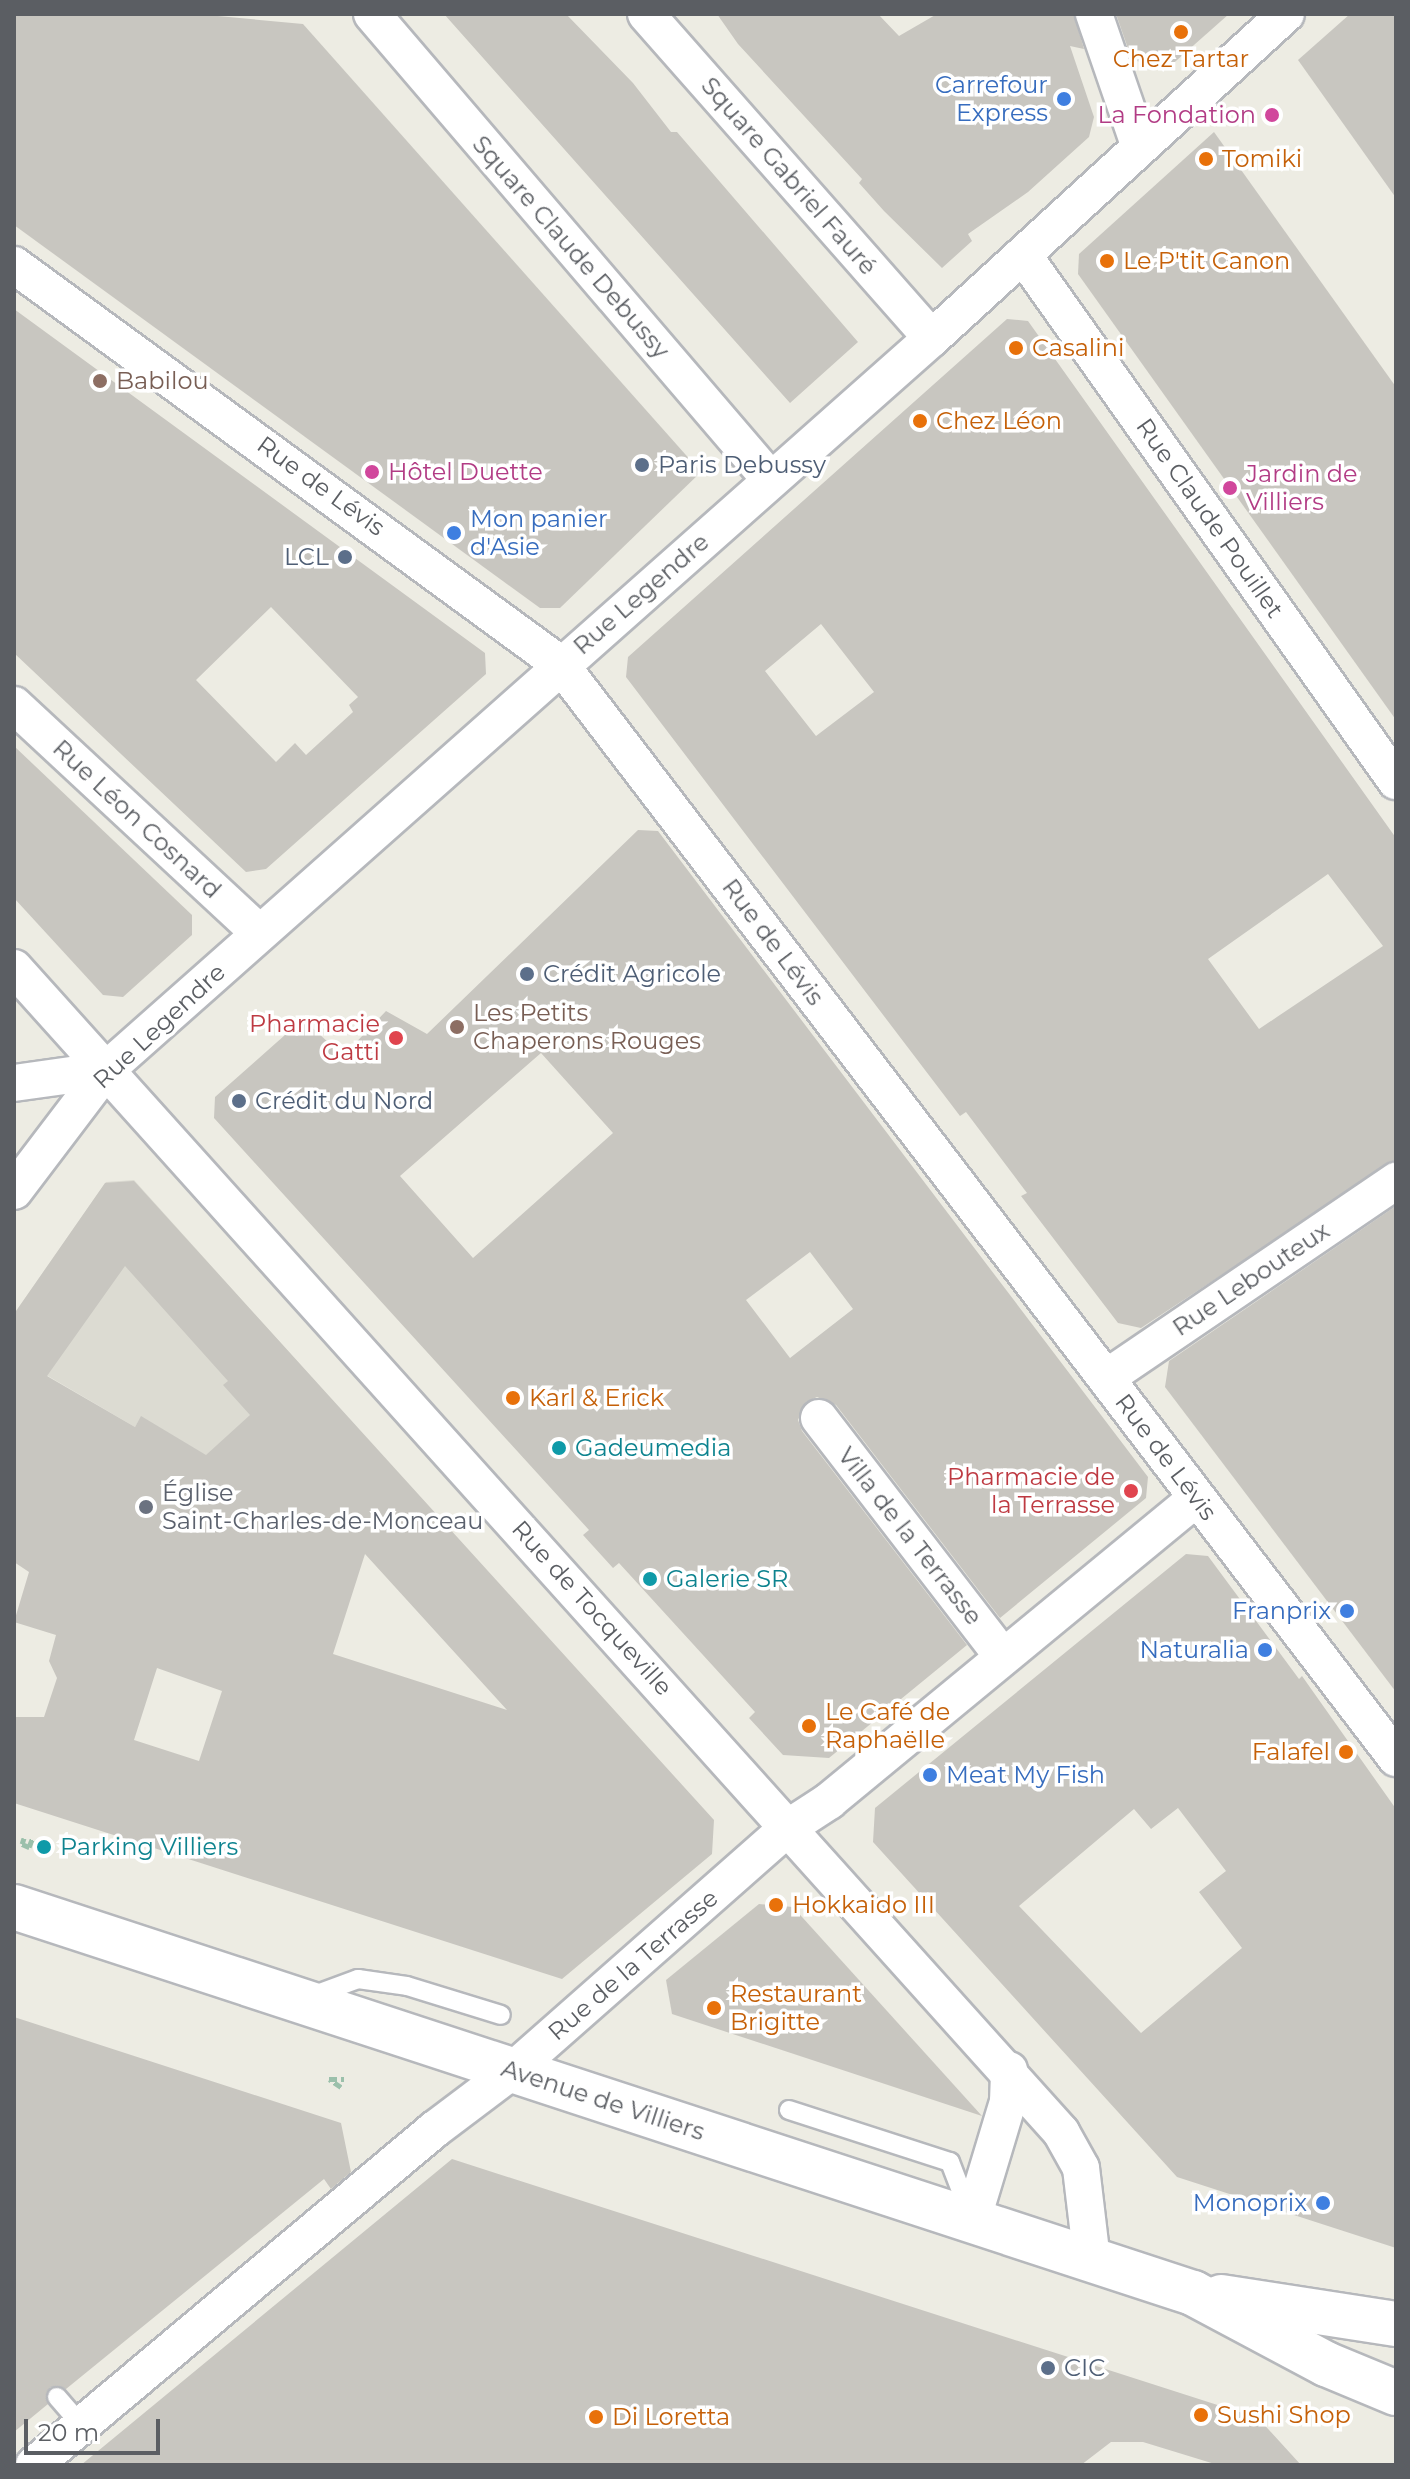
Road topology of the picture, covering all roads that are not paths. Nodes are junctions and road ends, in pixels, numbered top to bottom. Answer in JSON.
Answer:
{"nodes":[{"id":1,"x":372,"y":14,"type":"edge"},
{"id":2,"x":646,"y":14,"type":"edge"},
{"id":3,"x":1094,"y":14,"type":"edge"},
{"id":4,"x":1286,"y":14,"type":"edge"},
{"id":5,"x":1139,"y":145,"type":"junction"},
{"id":6,"x":1023,"y":255,"type":"junction"},
{"id":7,"x":14,"y":265,"type":"edge"},
{"id":8,"x":932,"y":338,"type":"junction"},
{"id":9,"x":770,"y":479,"type":"junction"},
{"id":10,"x":560,"y":664,"type":"junction"},
{"id":11,"x":14,"y":705,"type":"edge"},
{"id":12,"x":1396,"y":781,"type":"edge"},
{"id":13,"x":259,"y":933,"type":"junction"},
{"id":14,"x":14,"y":968,"type":"edge"},
{"id":15,"x":106,"y":1070,"type":"junction"},
{"id":16,"x":14,"y":1083,"type":"edge"},
{"id":17,"x":1396,"y":1181,"type":"edge"},
{"id":18,"x":14,"y":1191,"type":"edge"},
{"id":19,"x":1106,"y":1378,"type":"junction"},
{"id":20,"x":819,"y":1418,"type":"dead end"},
{"id":21,"x":1196,"y":1498,"type":"junction"},
{"id":22,"x":1001,"y":1654,"type":"junction"},
{"id":23,"x":1383,"y":1716,"type":"edge"},
{"id":24,"x":1396,"y":1758,"type":"edge"},
{"id":25,"x":789,"y":1827,"type":"junction"},
{"id":26,"x":14,"y":1907,"type":"edge"},
{"id":27,"x":301,"y":2001,"type":"junction"},
{"id":28,"x":501,"y":2015,"type":"dead end"},
{"id":29,"x":1009,"y":2070,"type":"junction"},
{"id":30,"x":512,"y":2071,"type":"junction"},
{"id":31,"x":789,"y":2110,"type":"dead end"},
{"id":32,"x":972,"y":2221,"type":"junction"},
{"id":33,"x":1092,"y":2260,"type":"junction"},
{"id":34,"x":1193,"y":2293,"type":"junction"},
{"id":35,"x":1396,"y":2324,"type":"edge"},
{"id":36,"x":1396,"y":2393,"type":"edge"},
{"id":37,"x":57,"y":2397,"type":"dead end"},
{"id":38,"x":82,"y":2426,"type":"junction"},
{"id":39,"x":34,"y":2465,"type":"edge"}],
"edges":[{"from":1,"to":9,"type":"street","name":"Square Claude Debussy"},
{"from":2,"to":8,"type":"street","name":"Square Gabriel Fauré"},
{"from":3,"to":5,"type":"street"},
{"from":4,"to":5,"type":"street","name":"Rue Legendre"},
{"from":5,"to":6,"type":"street","name":"Rue Legendre"},
{"from":6,"to":8,"type":"street","name":"Rue Legendre"},
{"from":6,"to":12,"type":"street","name":"Rue Claude Pouillet"},
{"from":7,"to":10,"type":"street","name":"Rue de Lévis"},
{"from":8,"to":9,"type":"street","name":"Rue Legendre"},
{"from":9,"to":10,"type":"street","name":"Rue Legendre"},
{"from":10,"to":13,"type":"street","name":"Rue Legendre"},
{"from":10,"to":19,"type":"street","name":"Rue de Lévis"},
{"from":11,"to":13,"type":"street","name":"Rue Léon Cosnard"},
{"from":13,"to":15,"type":"street","name":"Rue Legendre"},
{"from":14,"to":15,"type":"street","name":"Rue de Tocqueville"},
{"from":15,"to":16,"type":"street"},
{"from":15,"to":18,"type":"street","name":"Rue Legendre"},
{"from":15,"to":25,"type":"street","name":"Rue de Tocqueville"},
{"from":17,"to":19,"type":"street","name":"Rue Lebouteux"},
{"from":19,"to":21,"type":"street","name":"Rue de Lévis"},
{"from":20,"to":22,"type":"street","name":"Villa de la Terrasse"},
{"from":21,"to":22,"type":"street","name":"Rue de la Terrasse"},
{"from":21,"to":23,"type":"street","name":"Rue de Lévis"},
{"from":22,"to":25,"type":"street","name":"Rue de la Terrasse"},
{"from":23,"to":24,"type":"street","name":"Rue de Lévis"},
{"from":25,"to":29,"type":"street","name":"Rue de Tocqueville"},
{"from":25,"to":30,"type":"street","name":"Rue de la Terrasse"},
{"from":26,"to":27,"type":"main road","name":"Avenue de Villiers"},
{"from":27,"to":28,"type":"lane"},
{"from":27,"to":30,"type":"main road","name":"Avenue de Villiers"},
{"from":29,"to":32,"type":"street"},
{"from":29,"to":33,"type":"street","name":"Rue de Tocqueville"},
{"from":30,"to":32,"type":"main road","name":"Avenue de Villiers"},
{"from":30,"to":38,"type":"street","name":"Rue de la Terrasse"},
{"from":31,"to":32,"type":"lane"},
{"from":32,"to":33,"type":"main road","name":"Avenue de Villiers"},
{"from":33,"to":34,"type":"main road","name":"Avenue de Villiers"},
{"from":34,"to":35,"type":"main road","name":"Avenue de Villiers"},
{"from":34,"to":36,"type":"main road","name":"Avenue de Villiers"},
{"from":37,"to":38,"type":"lane"},
{"from":38,"to":39,"type":"street","name":"Rue de la Terrasse"}]}
